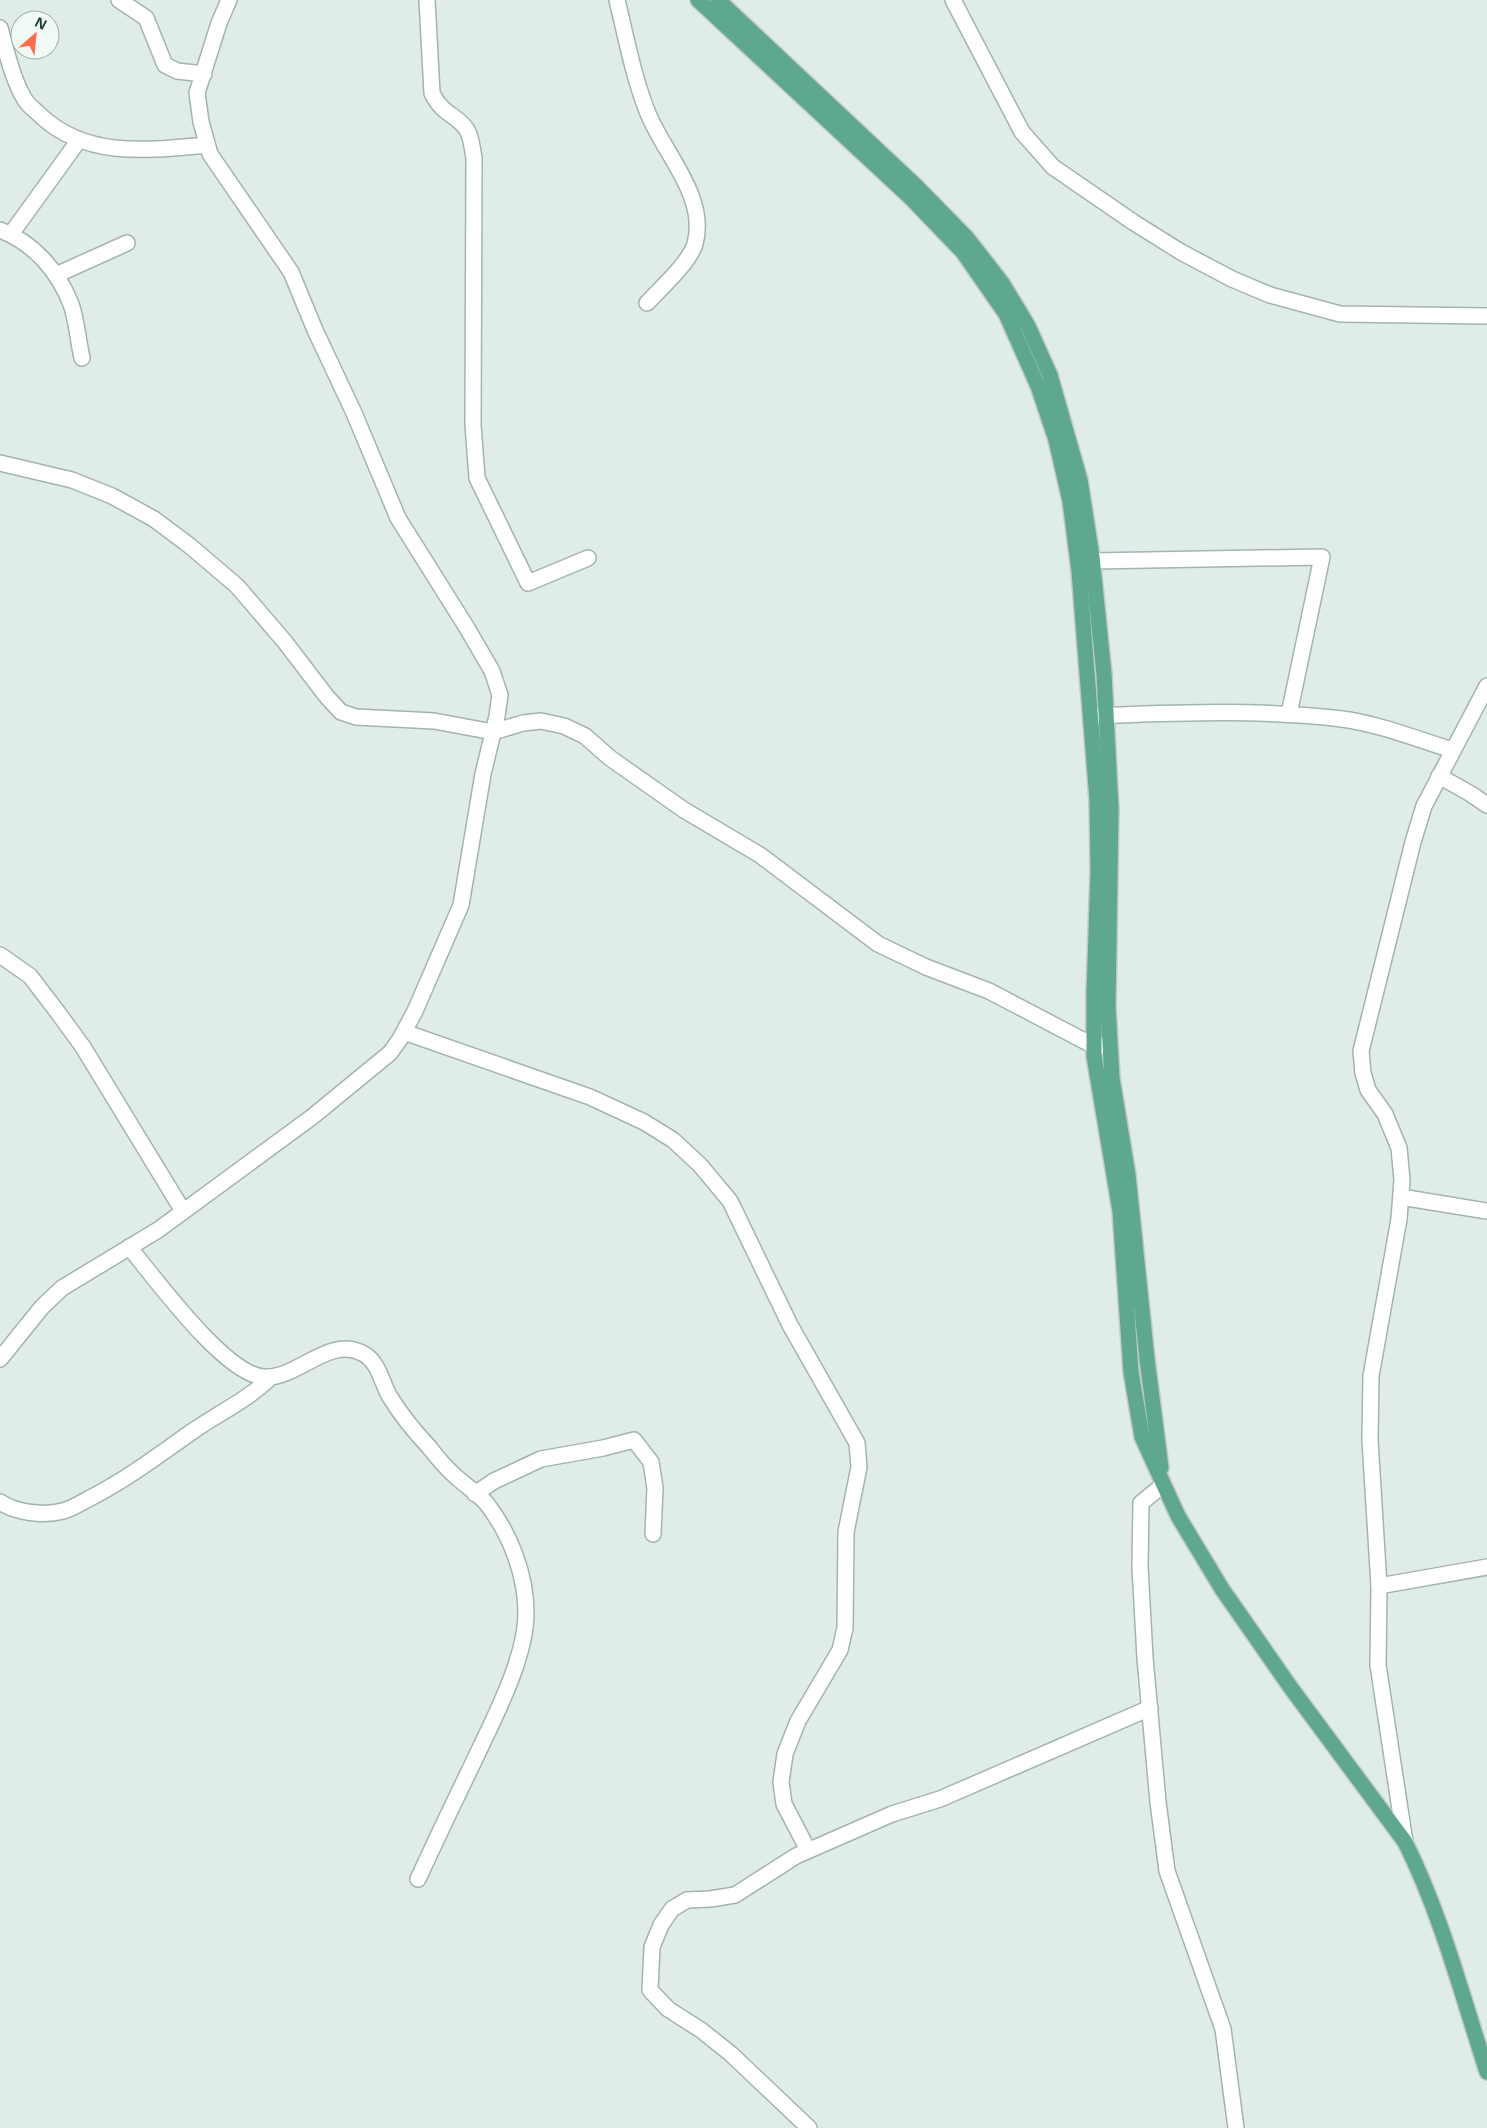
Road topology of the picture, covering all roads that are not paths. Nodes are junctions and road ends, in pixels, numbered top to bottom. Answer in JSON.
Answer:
{"nodes":[{"id":1,"x":119,"y":0,"type":"edge"},
{"id":2,"x":229,"y":0,"type":"edge"},
{"id":3,"x":427,"y":0,"type":"edge"},
{"id":4,"x":617,"y":0,"type":"edge"},
{"id":5,"x":698,"y":0,"type":"edge"},
{"id":6,"x":718,"y":0,"type":"edge"},
{"id":7,"x":953,"y":0,"type":"edge"},
{"id":8,"x":0,"y":28,"type":"edge"},
{"id":9,"x":204,"y":74,"type":"junction"},
{"id":10,"x":79,"y":140,"type":"junction"},
{"id":11,"x":207,"y":145,"type":"junction"},
{"id":12,"x":5,"y":232,"type":"edge"},
{"id":13,"x":127,"y":243,"type":"dead end"},
{"id":14,"x":56,"y":275,"type":"junction"},
{"id":15,"x":647,"y":303,"type":"dead end"},
{"id":16,"x":1487,"y":316,"type":"edge"},
{"id":17,"x":82,"y":358,"type":"dead end"},
{"id":18,"x":0,"y":463,"type":"edge"},
{"id":19,"x":588,"y":558,"type":"dead end"},
{"id":20,"x":1093,"y":561,"type":"junction"},
{"id":21,"x":1487,"y":686,"type":"edge"},
{"id":22,"x":1289,"y":714,"type":"junction"},
{"id":23,"x":1099,"y":716,"type":"junction"},
{"id":24,"x":493,"y":732,"type":"junction"},
{"id":25,"x":1452,"y":750,"type":"junction"},
{"id":26,"x":1439,"y":776,"type":"junction"},
{"id":27,"x":1487,"y":805,"type":"edge"},
{"id":28,"x":0,"y":955,"type":"edge"},
{"id":29,"x":404,"y":1032,"type":"junction"},
{"id":30,"x":1094,"y":1046,"type":"junction"},
{"id":31,"x":1110,"y":1046,"type":"junction"},
{"id":32,"x":1401,"y":1197,"type":"junction"},
{"id":33,"x":183,"y":1211,"type":"junction"},
{"id":34,"x":1487,"y":1211,"type":"edge"},
{"id":35,"x":129,"y":1248,"type":"junction"},
{"id":36,"x":0,"y":1359,"type":"edge"},
{"id":37,"x":271,"y":1376,"type":"junction"},
{"id":38,"x":1163,"y":1485,"type":"junction"},
{"id":39,"x":476,"y":1494,"type":"junction"},
{"id":40,"x":0,"y":1502,"type":"edge"},
{"id":41,"x":653,"y":1534,"type":"dead end"},
{"id":42,"x":1487,"y":1567,"type":"edge"},
{"id":43,"x":1379,"y":1586,"type":"junction"},
{"id":44,"x":1150,"y":1708,"type":"junction"},
{"id":45,"x":1406,"y":1842,"type":"junction"},
{"id":46,"x":808,"y":1850,"type":"junction"},
{"id":47,"x":418,"y":1879,"type":"dead end"},
{"id":48,"x":1487,"y":2072,"type":"edge"},
{"id":49,"x":809,"y":2128,"type":"edge"},
{"id":50,"x":1236,"y":2128,"type":"edge"}],
"edges":[{"from":1,"to":9,"type":"street"},
{"from":2,"to":9,"type":"street"},
{"from":3,"to":19,"type":"street"},
{"from":4,"to":15,"type":"street"},
{"from":5,"to":23,"type":"main road"},
{"from":6,"to":20,"type":"main road"},
{"from":7,"to":16,"type":"street"},
{"from":8,"to":10,"type":"street"},
{"from":9,"to":11,"type":"street"},
{"from":10,"to":11,"type":"street"},
{"from":10,"to":12,"type":"street"},
{"from":11,"to":24,"type":"street"},
{"from":12,"to":14,"type":"street"},
{"from":13,"to":14,"type":"street"},
{"from":14,"to":17,"type":"street"},
{"from":18,"to":24,"type":"street"},
{"from":20,"to":22,"type":"street"},
{"from":20,"to":23,"type":"main road"},
{"from":21,"to":25,"type":"street"},
{"from":22,"to":23,"type":"street"},
{"from":22,"to":25,"type":"street"},
{"from":23,"to":30,"type":"main road"},
{"from":23,"to":31,"type":"main road"},
{"from":24,"to":29,"type":"street"},
{"from":24,"to":30,"type":"street"},
{"from":25,"to":26,"type":"street"},
{"from":26,"to":27,"type":"street"},
{"from":26,"to":32,"type":"street"},
{"from":28,"to":33,"type":"street"},
{"from":29,"to":33,"type":"street"},
{"from":29,"to":46,"type":"street"},
{"from":30,"to":31,"type":"street"},
{"from":30,"to":38,"type":"main road"},
{"from":31,"to":38,"type":"main road"},
{"from":32,"to":34,"type":"street"},
{"from":32,"to":43,"type":"street"},
{"from":33,"to":35,"type":"street"},
{"from":35,"to":36,"type":"street"},
{"from":35,"to":37,"type":"street"},
{"from":37,"to":39,"type":"street"},
{"from":37,"to":40,"type":"street"},
{"from":38,"to":44,"type":"street"},
{"from":38,"to":45,"type":"main road"},
{"from":39,"to":41,"type":"street"},
{"from":39,"to":47,"type":"street"},
{"from":42,"to":43,"type":"street"},
{"from":43,"to":45,"type":"street"},
{"from":44,"to":46,"type":"street"},
{"from":44,"to":50,"type":"street"},
{"from":45,"to":48,"type":"main road"},
{"from":46,"to":49,"type":"street"}]}
